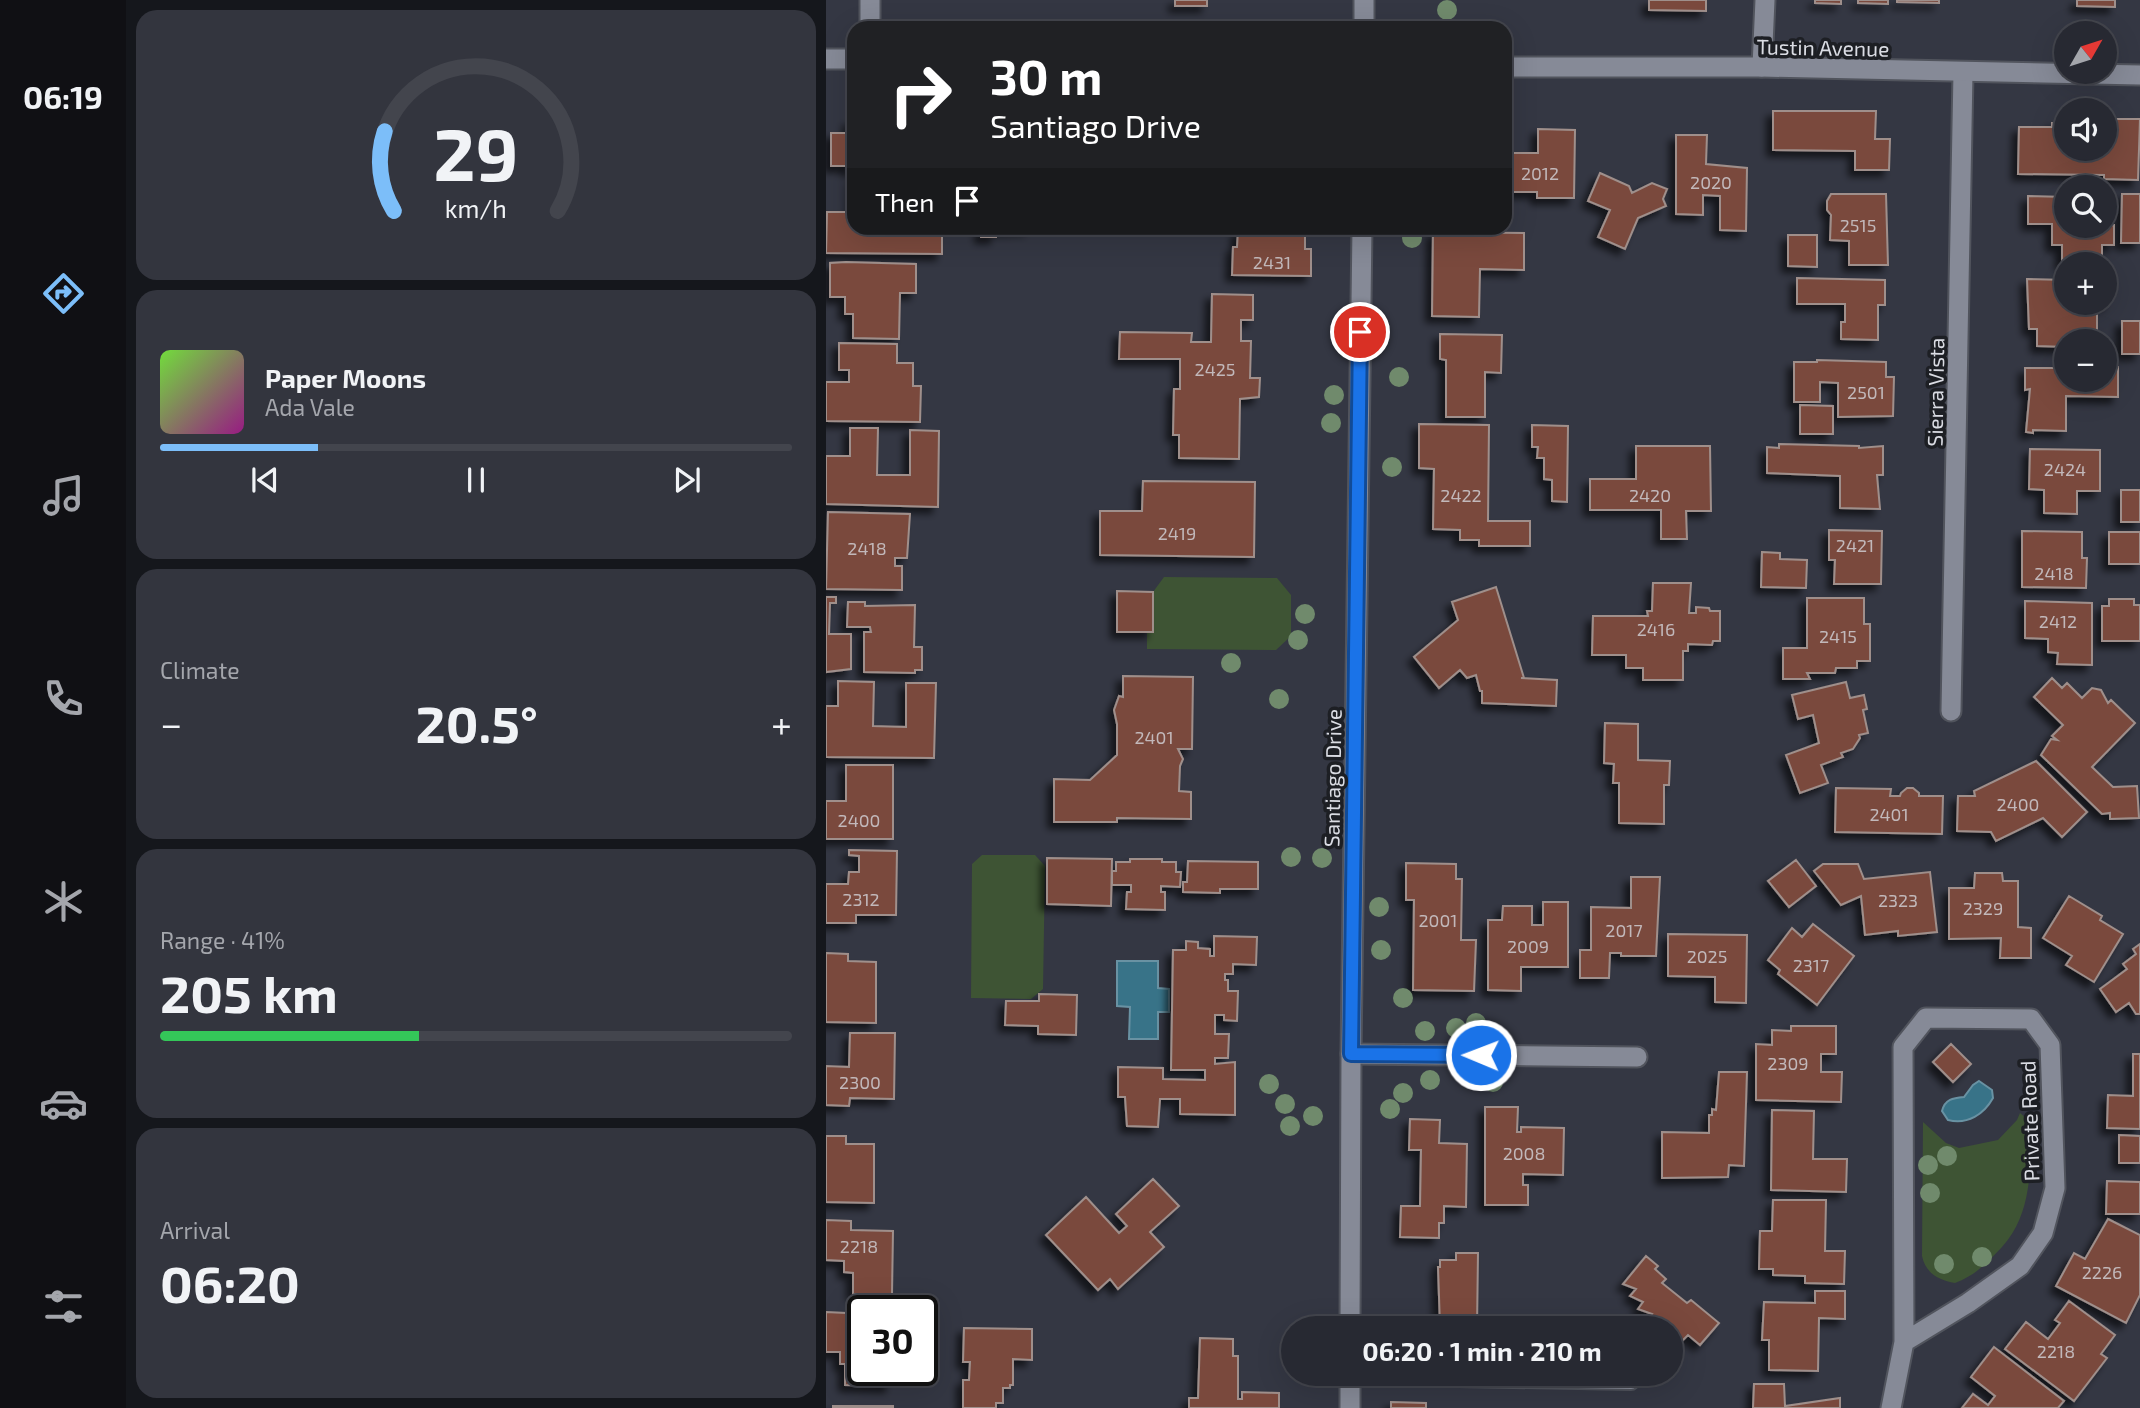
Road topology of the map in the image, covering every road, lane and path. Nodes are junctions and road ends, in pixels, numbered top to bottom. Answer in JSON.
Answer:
{"nodes":[{"id":1,"x":870,"y":0,"type":"edge"},
{"id":2,"x":1364,"y":0,"type":"edge"},
{"id":3,"x":1765,"y":0,"type":"edge"},
{"id":4,"x":870,"y":21,"type":"edge"},
{"id":5,"x":1364,"y":21,"type":"edge"},
{"id":6,"x":826,"y":59,"type":"edge"},
{"id":7,"x":847,"y":60,"type":"edge"},
{"id":8,"x":1512,"y":67,"type":"edge"},
{"id":9,"x":1762,"y":67,"type":"junction"},
{"id":10,"x":1963,"y":73,"type":"junction"},
{"id":11,"x":2140,"y":75,"type":"edge"},
{"id":12,"x":1362,"y":235,"type":"edge"},
{"id":13,"x":1951,"y":711,"type":"dead end"},
{"id":14,"x":1351,"y":1054,"type":"junction"},
{"id":15,"x":1637,"y":1057,"type":"dead end"},
{"id":16,"x":1350,"y":1316,"type":"edge"},
{"id":17,"x":1904,"y":1342,"type":"junction"},
{"id":18,"x":1350,"y":1386,"type":"edge"},
{"id":19,"x":1350,"y":1408,"type":"edge"},
{"id":20,"x":1891,"y":1408,"type":"edge"}],
"edges":[{"from":1,"to":4,"type":"street"},
{"from":2,"to":5,"type":"street"},
{"from":3,"to":9,"type":"street"},
{"from":6,"to":7,"type":"street"},
{"from":8,"to":9,"type":"street","name":"Tustin Avenue"},
{"from":9,"to":10,"type":"street","name":"Tustin Avenue"},
{"from":10,"to":11,"type":"street","name":"Tustin Avenue"},
{"from":10,"to":13,"type":"street","name":"Sierra Vista"},
{"from":12,"to":14,"type":"street","name":"Santiago Drive"},
{"from":14,"to":15,"type":"street"},
{"from":14,"to":16,"type":"street","name":"Santiago Drive"},
{"from":17,"to":17,"type":"street","name":"Private Road"},
{"from":17,"to":20,"type":"street","name":"Private Road"},
{"from":18,"to":19,"type":"street"}]}
